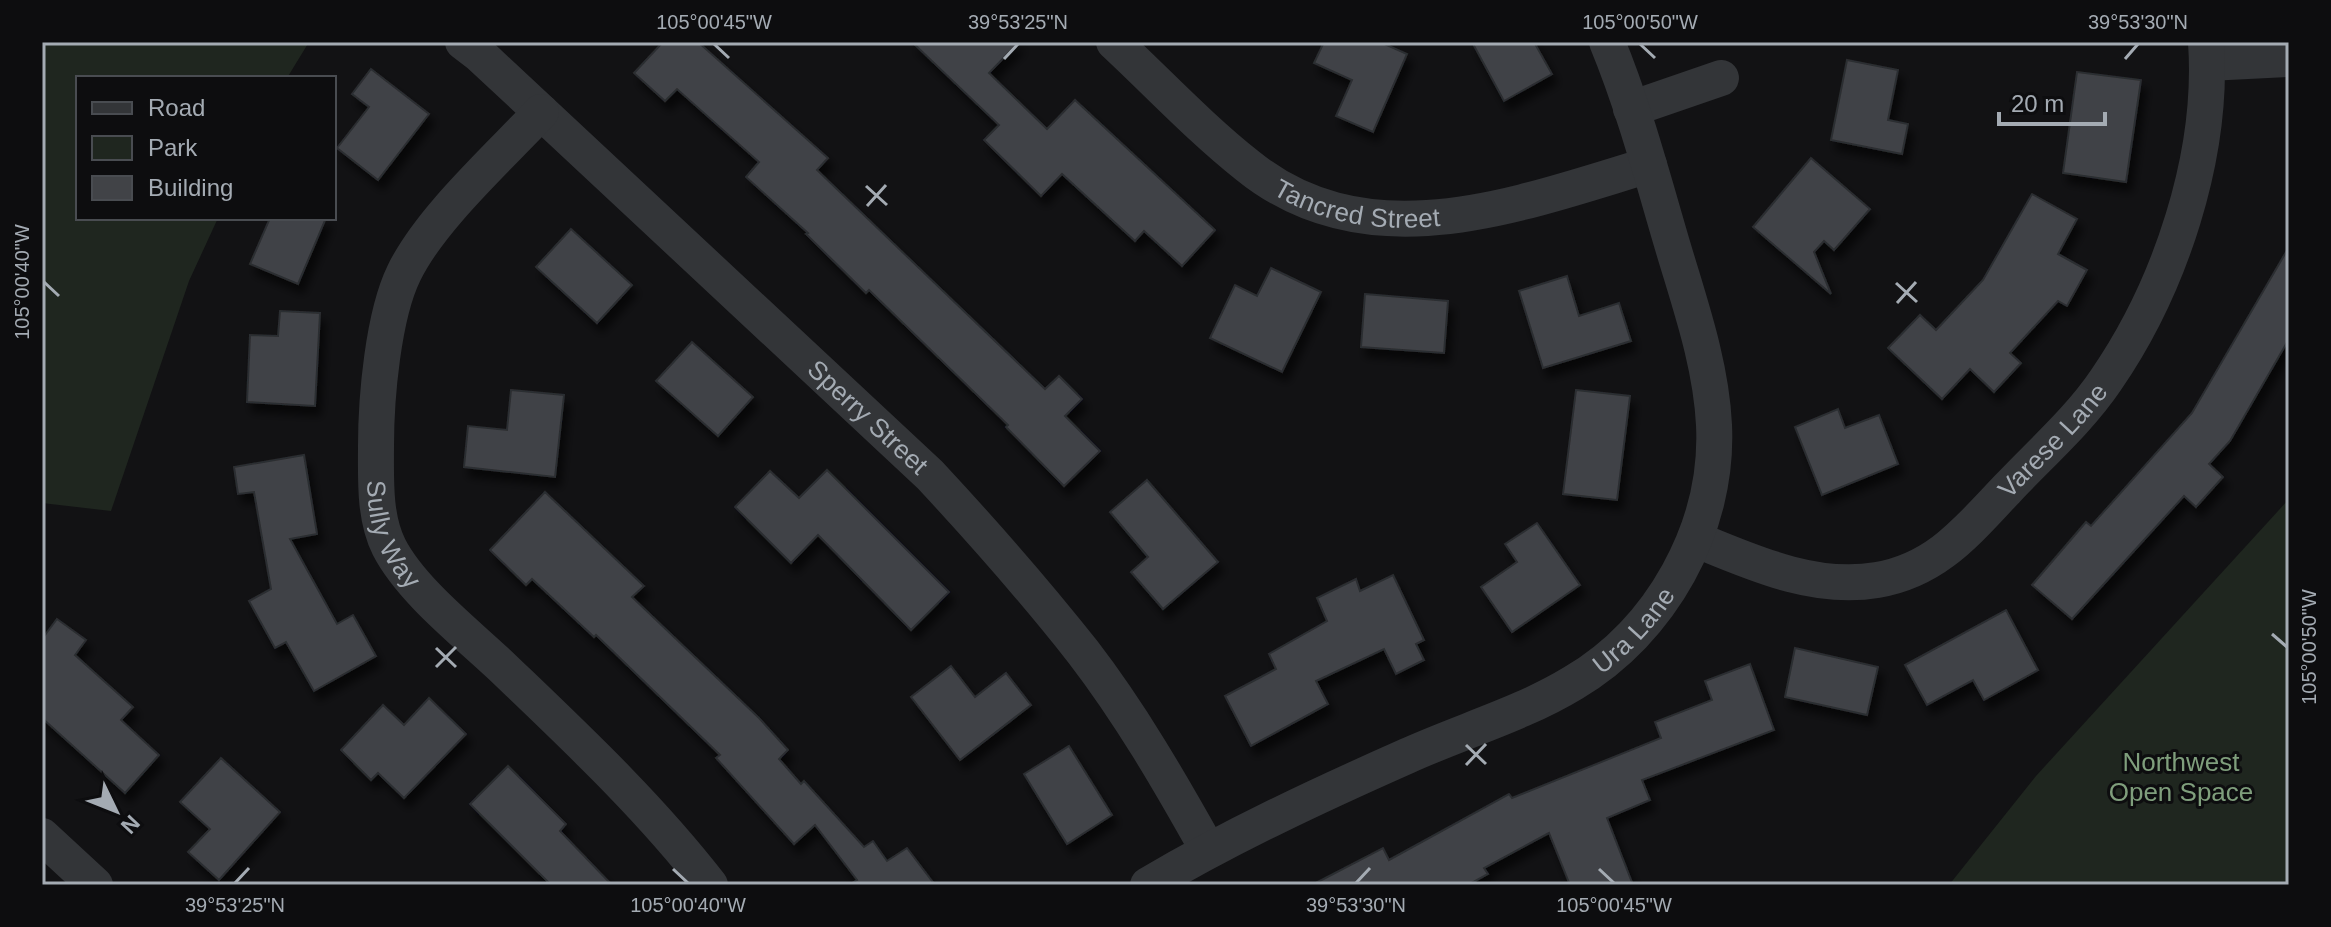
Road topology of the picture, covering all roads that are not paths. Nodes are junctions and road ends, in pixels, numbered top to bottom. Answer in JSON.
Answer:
{"nodes":[{"id":1,"x":463,"y":42,"type":"edge"},
{"id":2,"x":1114,"y":42,"type":"edge"},
{"id":3,"x":1607,"y":42,"type":"edge"},
{"id":4,"x":2207,"y":52,"type":"edge"},
{"id":5,"x":2289,"y":59,"type":"edge"},
{"id":6,"x":1721,"y":78,"type":"dead end"},
{"id":7,"x":1631,"y":109,"type":"junction"},
{"id":8,"x":541,"y":112,"type":"junction"},
{"id":9,"x":1649,"y":165,"type":"junction"},
{"id":10,"x":1695,"y":539,"type":"junction"},
{"id":11,"x":42,"y":836,"type":"edge"},
{"id":12,"x":1208,"y":850,"type":"junction"},
{"id":13,"x":95,"y":885,"type":"edge"},
{"id":14,"x":710,"y":885,"type":"edge"},
{"id":15,"x":1148,"y":885,"type":"edge"}],
"edges":[{"from":1,"to":8,"type":"street","name":"Sperry Street"},
{"from":2,"to":9,"type":"street","name":"Tancred Street"},
{"from":3,"to":7,"type":"street","name":"Ura Lane"},
{"from":4,"to":5,"type":"street","name":"Varese Lane"},
{"from":4,"to":10,"type":"street","name":"Varese Lane"},
{"from":6,"to":7,"type":"street"},
{"from":7,"to":9,"type":"street","name":"Ura Lane"},
{"from":8,"to":12,"type":"street","name":"Sperry Street"},
{"from":8,"to":14,"type":"street","name":"Sully Way"},
{"from":9,"to":10,"type":"street","name":"Ura Lane"},
{"from":10,"to":12,"type":"street","name":"Ura Lane"},
{"from":11,"to":13,"type":"street"},
{"from":12,"to":15,"type":"street","name":"Ura Lane"}]}
